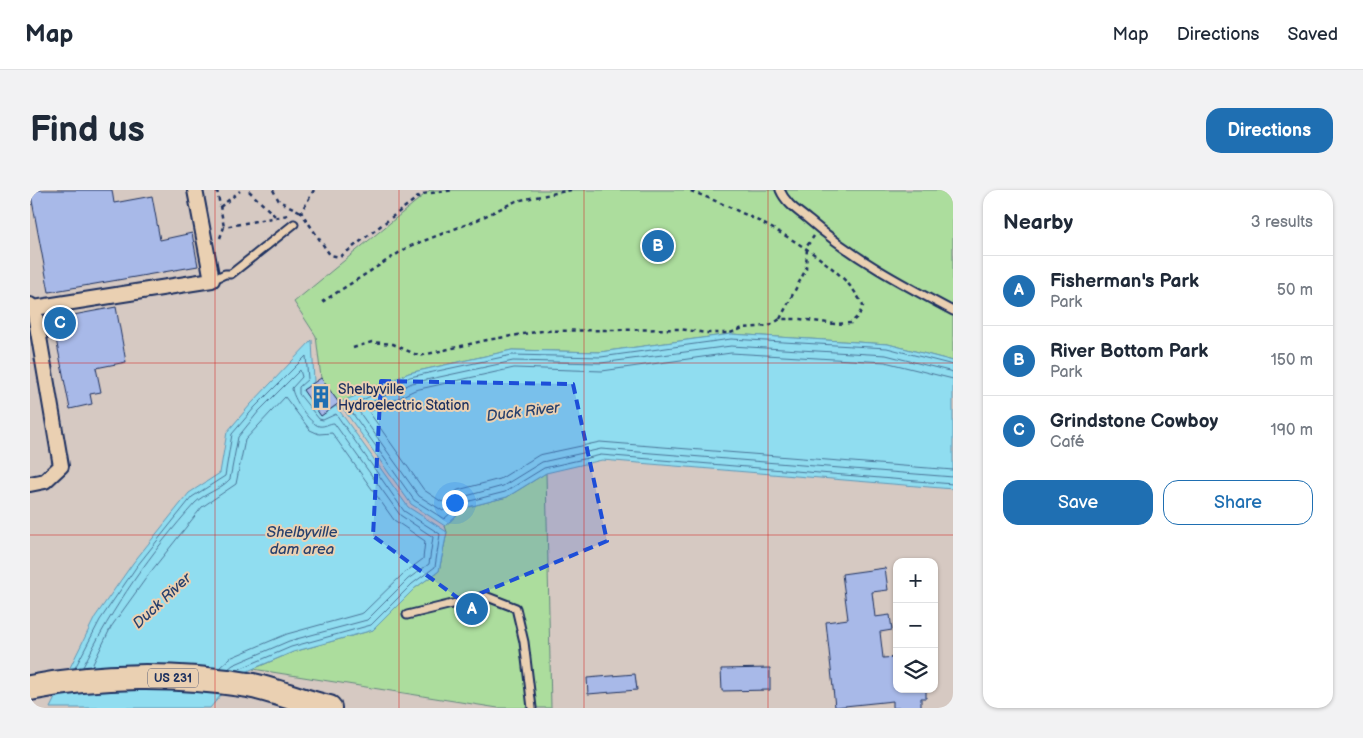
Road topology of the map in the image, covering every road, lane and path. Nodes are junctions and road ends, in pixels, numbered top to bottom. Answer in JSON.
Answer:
{"nodes":[{"id":1,"x":195,"y":190,"type":"edge"},
{"id":2,"x":216,"y":190,"type":"edge"},
{"id":3,"x":240,"y":190,"type":"edge"},
{"id":4,"x":249,"y":190,"type":"edge"},
{"id":5,"x":273,"y":190,"type":"edge"},
{"id":6,"x":314,"y":190,"type":"edge"},
{"id":7,"x":454,"y":190,"type":"edge"},
{"id":8,"x":571,"y":190,"type":"edge"},
{"id":9,"x":688,"y":190,"type":"edge"},
{"id":10,"x":780,"y":190,"type":"edge"},
{"id":11,"x":220,"y":207,"type":"junction"},
{"id":12,"x":301,"y":212,"type":"junction"},
{"id":13,"x":276,"y":217,"type":"junction"},
{"id":14,"x":294,"y":224,"type":"dead end"},
{"id":15,"x":224,"y":227,"type":"junction"},
{"id":16,"x":819,"y":229,"type":"junction"},
{"id":17,"x":221,"y":245,"type":"dead end"},
{"id":18,"x":807,"y":250,"type":"junction"},
{"id":19,"x":212,"y":280,"type":"junction"},
{"id":20,"x":322,"y":302,"type":"dead end"},
{"id":21,"x":32,"y":307,"type":"edge"},
{"id":22,"x":953,"y":310,"type":"edge"},
{"id":23,"x":780,"y":319,"type":"junction"},
{"id":24,"x":353,"y":348,"type":"dead end"},
{"id":25,"x":30,"y":484,"type":"edge"},
{"id":26,"x":407,"y":614,"type":"dead end"},
{"id":27,"x":30,"y":688,"type":"edge"},
{"id":28,"x":321,"y":706,"type":"edge"},
{"id":29,"x":532,"y":708,"type":"edge"}],
"edges":[{"from":1,"to":19,"type":"street"},
{"from":2,"to":11,"type":"path"},
{"from":3,"to":4,"type":"path"},
{"from":3,"to":11,"type":"path"},
{"from":4,"to":13,"type":"path"},
{"from":5,"to":12,"type":"path"},
{"from":6,"to":12,"type":"path"},
{"from":7,"to":12,"type":"path"},
{"from":8,"to":20,"type":"path"},
{"from":9,"to":18,"type":"path"},
{"from":10,"to":16,"type":"lane"},
{"from":11,"to":15,"type":"path"},
{"from":12,"to":13,"type":"path"},
{"from":13,"to":15,"type":"path"},
{"from":14,"to":19,"type":"lane"},
{"from":15,"to":17,"type":"path"},
{"from":16,"to":18,"type":"path"},
{"from":16,"to":22,"type":"lane"},
{"from":18,"to":23,"type":"path"},
{"from":18,"to":23,"type":"path"},
{"from":19,"to":21,"type":"street"},
{"from":21,"to":25,"type":"street"},
{"from":23,"to":24,"type":"path"},
{"from":26,"to":29,"type":"lane"},
{"from":27,"to":28,"type":"highway","number":"US 231"}]}
